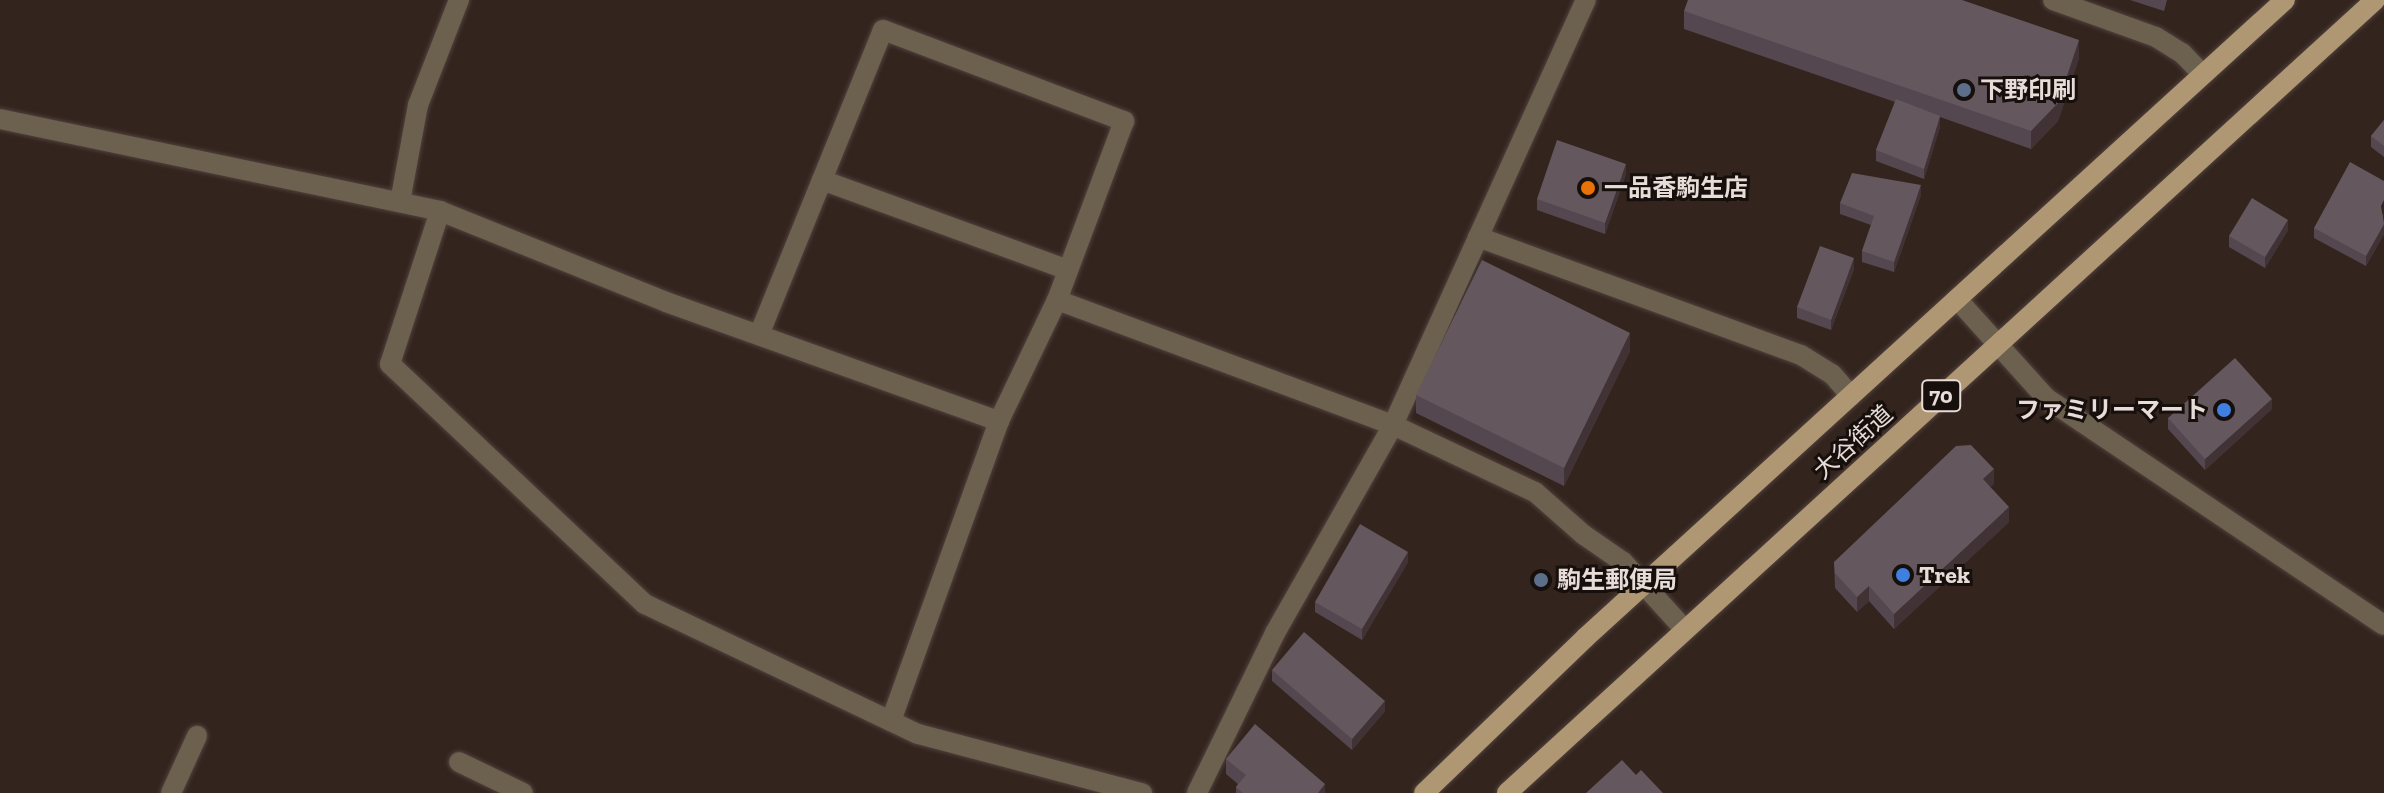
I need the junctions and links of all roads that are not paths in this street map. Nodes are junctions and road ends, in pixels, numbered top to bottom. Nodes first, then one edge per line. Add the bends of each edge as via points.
1 (459, 0) edge
2 (1586, 0) edge
3 (2053, 0) edge
4 (2285, 0) edge
5 (2375, 0) edge
6 (2203, 75) junction
7 (0, 119) edge
8 (822, 180) junction
9 (400, 202) junction
10 (440, 211) junction
11 (1478, 237) junction
12 (1068, 270) junction
13 (1957, 299) junction
14 (1057, 300) junction
15 (759, 335) junction
16 (1998, 344) junction
17 (1851, 396) junction
18 (999, 421) junction
19 (1393, 425) junction
20 (1644, 585) junction
21 (2384, 625) edge
22 (1685, 630) junction
23 (891, 721) junction
24 (197, 736) dead end
25 (459, 762) dead end
26 (171, 793) edge
27 (523, 793) edge
28 (1142, 793) edge
29 (1197, 793) edge
30 (1424, 793) edge
31 (1507, 793) edge

1 - 9 street via 418,105
2 - 11 street
3 - 6 street via 2156,37
4 - 6 main road, 大谷街道 / 70
5 - 16 main road, 大谷街道 / 70
6 - 13 main road, 大谷街道 / 70
7 - 9 street
8 - 12 street
8 - 12 street via 883,30 1124,121
8 - 15 street
9 - 10 street
10 - 15 street
10 - 23 street via 390,364 645,604
11 - 17 street via 1801,355 1832,374
11 - 19 street
12 - 14 street
13 - 16 street
13 - 17 main road, 大谷街道 / 70
14 - 18 street
14 - 19 street
15 - 18 street
16 - 21 street via 2046,398
16 - 22 main road, 大谷街道 / 70
17 - 20 main road, 大谷街道 / 70
18 - 23 street
19 - 20 street via 1535,492
19 - 29 street via 1275,633
20 - 22 street
20 - 30 main road, 大谷街道 / 70
22 - 31 main road, 大谷街道 / 70
23 - 28 street via 918,734
24 - 26 street
25 - 27 street

